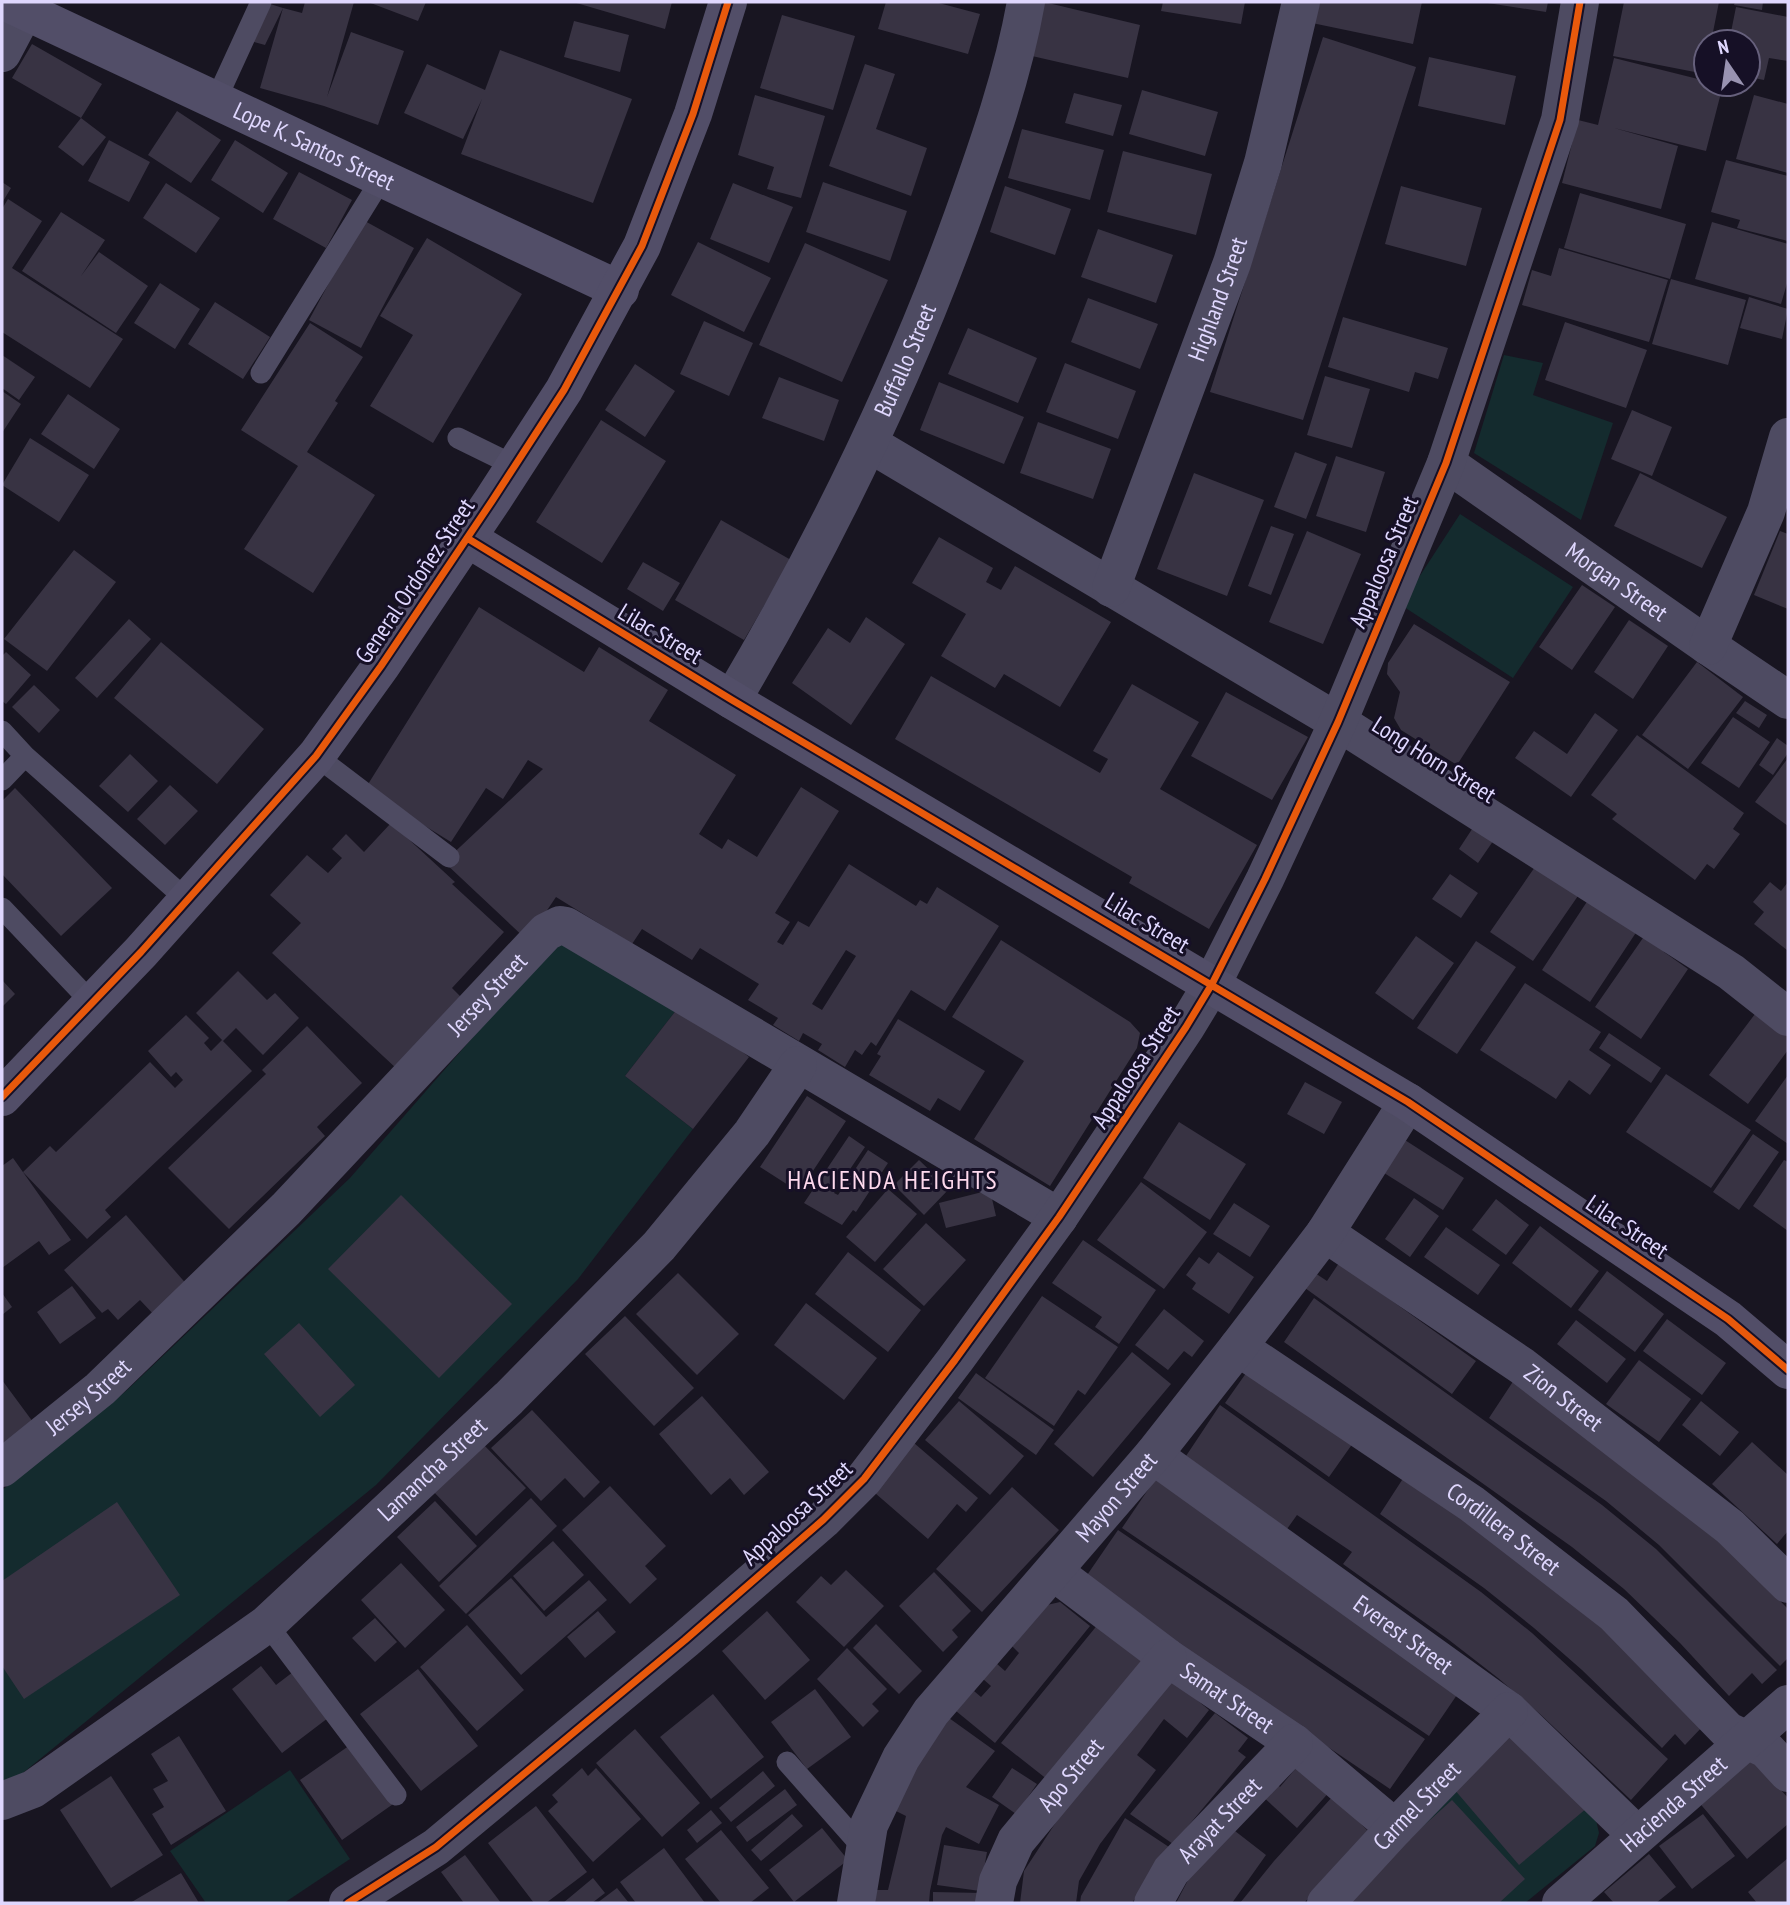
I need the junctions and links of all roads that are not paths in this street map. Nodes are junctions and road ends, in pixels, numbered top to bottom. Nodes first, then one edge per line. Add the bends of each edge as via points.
1 (261, 2) edge
2 (728, 2) edge
3 (1026, 2) edge
4 (1301, 2) edge
5 (1580, 2) edge
6 (20, 5) edge
7 (2, 53) edge
8 (216, 100) junction
9 (382, 178) junction
10 (620, 290) junction
11 (261, 373) dead end
12 (1788, 437) edge
13 (458, 438) dead end
14 (870, 444) junction
15 (1446, 463) junction
16 (515, 466) junction
17 (467, 538) junction
18 (1111, 588) junction
19 (1708, 646) junction
20 (732, 700) junction
21 (1788, 700) edge
22 (1338, 722) junction
23 (2, 732) edge
24 (26, 756) junction
25 (316, 756) junction
26 (2, 780) edge
27 (449, 857) dead end
28 (187, 900) junction
29 (2, 908) edge
30 (1212, 984) junction
31 (93, 1004) junction
32 (1788, 1017) edge
33 (798, 1065) junction
34 (2, 1097) edge
35 (1408, 1102) junction
36 (1059, 1217) junction
37 (1325, 1233) junction
38 (1238, 1348) junction
39 (1788, 1370) edge
40 (1153, 1455) junction
41 (2, 1468) edge
42 (1054, 1572) junction
43 (1788, 1584) edge
44 (267, 1624) junction
45 (1168, 1658) junction
46 (1788, 1704) edge
47 (1509, 1711) junction
48 (1746, 1739) junction
49 (1294, 1744) junction
50 (787, 1762) dead end
51 (1788, 1773) edge
52 (396, 1796) dead end
53 (2, 1801) edge
54 (1395, 1828) junction
55 (1637, 1836) junction
56 (864, 1849) junction
57 (348, 1903) edge
58 (856, 1903) edge
59 (994, 1903) edge
60 (1153, 1903) edge
61 (1326, 1903) edge
62 (1561, 1903) edge

1 - 8 lane
2 - 10 main road, General Ordoñez Street via 669,180
3 - 14 street, Buffallo Street via 1019,41 978,172 931,304
4 - 18 street, Highland Street via 1263,163 1236,250
5 - 15 street, Appaloosa Street via 1560,120
6 - 7 street
6 - 8 main road, Lope K. Santos Street
8 - 9 main road, Lope K. Santos Street
9 - 10 main road, Lope K. Santos Street
9 - 11 lane
10 - 16 main road, General Ordoñez Street
12 - 19 street via 1766,512
13 - 16 lane
14 - 18 street, Long Horn Street
14 - 20 street, Buffallo Street
15 - 19 street, Morgan Street
15 - 22 street, Appaloosa Street
16 - 17 main road, General Ordoñez Street
17 - 20 main road, Lilac Street
17 - 25 main road, General Ordoñez Street
18 - 22 street, Long Horn Street
19 - 21 street, Morgan Street
20 - 30 main road, Lilac Street
22 - 30 street, Appaloosa Street
22 - 32 street, Long Horn Street via 1731,972
23 - 24 lane
24 - 26 lane
24 - 28 lane
25 - 27 lane
25 - 28 main road, General Ordoñez Street
28 - 31 main road, General Ordoñez Street
29 - 31 lane
30 - 35 main road, Lilac Street
30 - 36 street, Appaloosa Street
31 - 34 main road, General Ordoñez Street
33 - 36 street, Jersey Street
33 - 41 street, Jersey Street via 566,926 542,928 286,1209 100,1389
33 - 44 street, Lamancha Street via 752,1133 659,1247 509,1398
35 - 37 street, Mayon Street
35 - 39 main road, Lilac Street via 1728,1319
36 - 57 street, Appaloosa Street via 884,1456 823,1520 436,1847
37 - 38 street, Mayon Street
37 - 43 street, Zion Street via 1522,1366 1730,1527
38 - 40 street, Mayon Street
38 - 48 street, Cordillera Street via 1472,1504 1614,1614 1728,1731
40 - 42 street, Mayon Street
40 - 47 street, Everest Street
42 - 45 street, Samat Street
42 - 56 street, Mayon Street via 932,1712 881,1798
44 - 52 lane
44 - 53 street, Lamancha Street via 33,1789
45 - 49 street, Samat Street
45 - 59 street, Apo Street via 1016,1842 998,1881
46 - 48 street, Hacienda Street
47 - 54 street, Carmel Street
47 - 55 street, Everest Street
48 - 51 street, Cordillera Street via 1766,1749
48 - 55 street, Hacienda Street
49 - 54 street, Samat Street
49 - 60 street, Arayat Street via 1171,1871
50 - 56 lane
54 - 61 street, Carmel Street
55 - 62 street, Hacienda Street
56 - 58 street, Mayon Street

